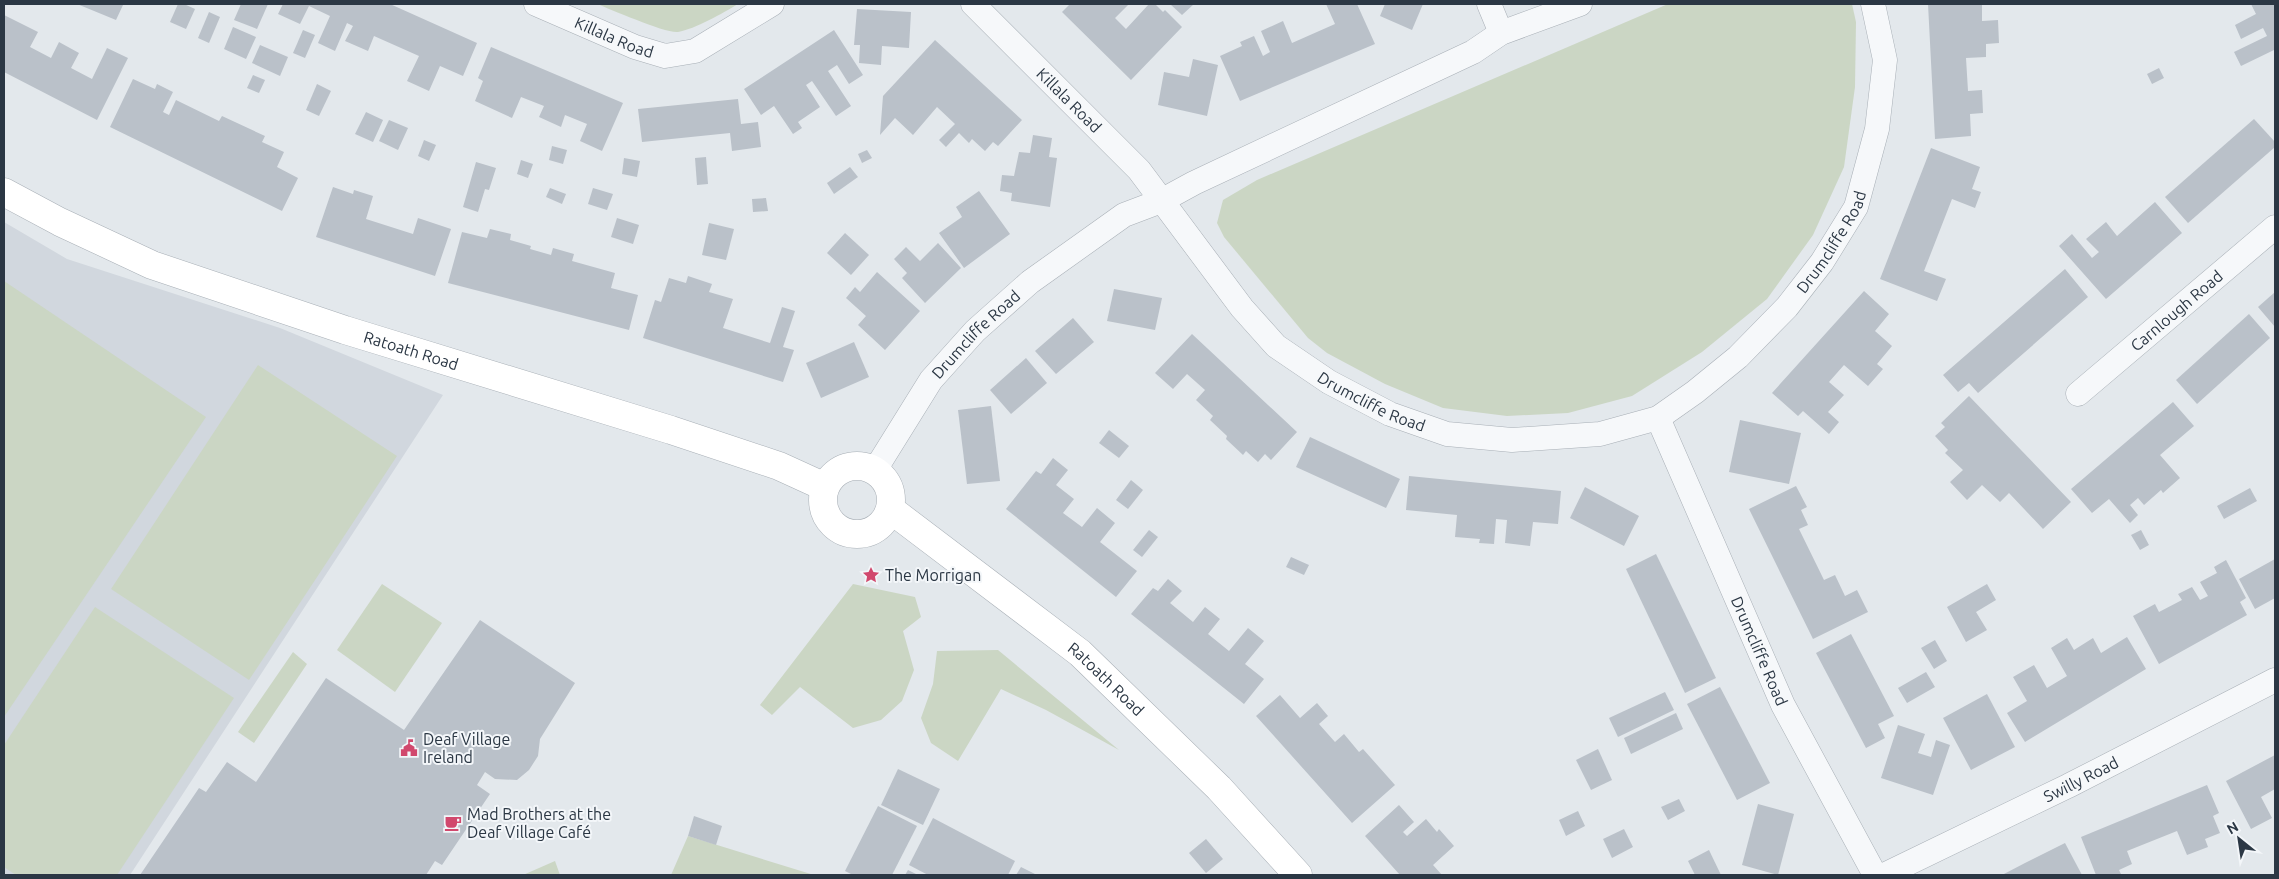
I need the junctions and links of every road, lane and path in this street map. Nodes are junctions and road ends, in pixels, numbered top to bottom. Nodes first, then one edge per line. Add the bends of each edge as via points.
1 (536, 4) edge
2 (772, 4) edge
3 (972, 4) edge
4 (1489, 4) edge
5 (1580, 4) edge
6 (1873, 4) edge
7 (1501, 33) junction
8 (4, 192) edge
9 (1161, 201) junction
10 (2275, 227) edge
11 (2078, 394) dead end
12 (1658, 418) junction
13 (875, 470) junction
14 (825, 487) junction
15 (890, 508) junction
16 (2275, 680) edge
17 (1298, 875) edge
18 (1875, 875) edge
19 (1884, 875) edge

1 - 2 street, Killala Road via 635,47 664,56 695,51
3 - 9 street, Killala Road via 1139,170
4 - 7 street
5 - 7 street, Drumcliffe Road
6 - 12 street, Drumcliffe Road via 1885,60 1877,129 1856,207 1822,262 1787,307 1738,357
7 - 9 street, Drumcliffe Road via 1473,52
8 - 14 main road, Ratoath Road via 152,265 345,330 671,430 779,466
9 - 12 street, Drumcliffe Road via 1242,308 1276,346 1329,382 1390,414 1447,434 1512,440 1600,434
9 - 13 street, Drumcliffe Road via 1124,214 1030,282 974,332 931,380
10 - 11 street, Carnlough Road
12 - 18 street, Drumcliffe Road via 1783,705
13 - 14 main road via 865,466 841,469
13 - 15 main road via 885,479 890,490
14 - 15 main road via 822,498 824,510 838,529 850,534 873,531 882,524
15 - 17 main road, Ratoath Road via 1080,653 1212,781
16 - 19 street, Swilly Road

